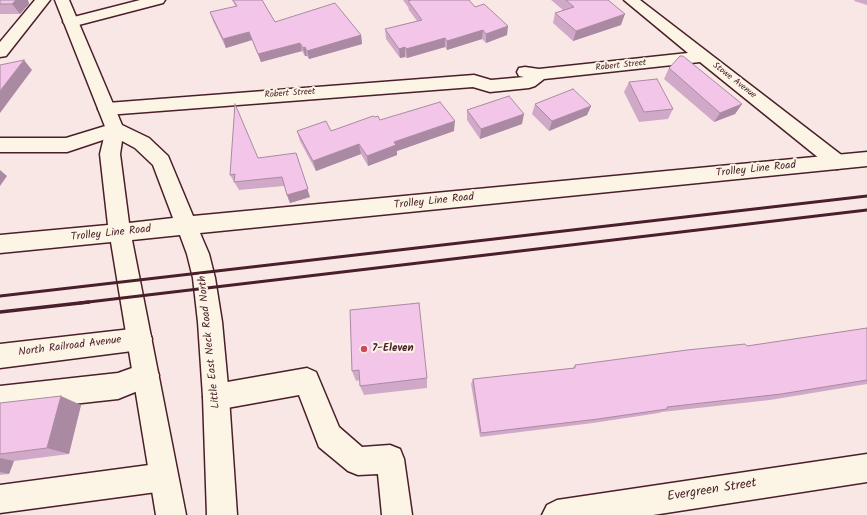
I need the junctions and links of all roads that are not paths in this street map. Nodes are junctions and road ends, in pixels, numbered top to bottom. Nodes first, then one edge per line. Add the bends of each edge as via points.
1 (42, 0) edge
2 (62, 0) edge
3 (158, 0) edge
4 (631, 0) edge
5 (71, 22) junction
6 (0, 52) edge
7 (702, 57) junction
8 (107, 109) junction
9 (115, 129) junction
10 (0, 145) edge
11 (867, 159) edge
12 (837, 162) junction
13 (186, 226) junction
14 (120, 233) junction
15 (0, 244) edge
16 (140, 339) junction
17 (0, 356) edge
18 (146, 375) junction
19 (216, 397) junction
20 (0, 399) edge
21 (865, 473) edge
22 (164, 477) junction
23 (0, 499) edge
24 (171, 515) edge
25 (222, 515) edge
26 (397, 515) edge
27 (557, 515) edge

1 - 6 main road
2 - 5 main road
3 - 5 main road
4 - 7 main road, Stowe Avenue
5 - 8 main road
7 - 8 main road, Robert Street via 539,74 529,82 513,84 490,86 474,81
7 - 12 main road, Stowe Avenue
8 - 9 main road
9 - 10 main road via 67,145
9 - 13 main road, Little East Neck Road North via 142,143 161,161
9 - 14 main road via 110,154
11 - 12 main road, Trolley Line Road
12 - 13 main road, Trolley Line Road
13 - 14 main road, Trolley Line Road
13 - 19 main road, Little East Neck Road North via 197,249 204,278
14 - 15 main road, Trolley Line Road
14 - 16 main road
16 - 17 main road, North Railroad Avenue
16 - 18 main road
18 - 20 main road via 118,386
18 - 22 main road
19 - 25 main road, Little East Neck Road North
19 - 26 main road via 307,381 329,437 358,461 390,459
21 - 27 main road, Evergreen Street
22 - 23 main road
22 - 24 main road

